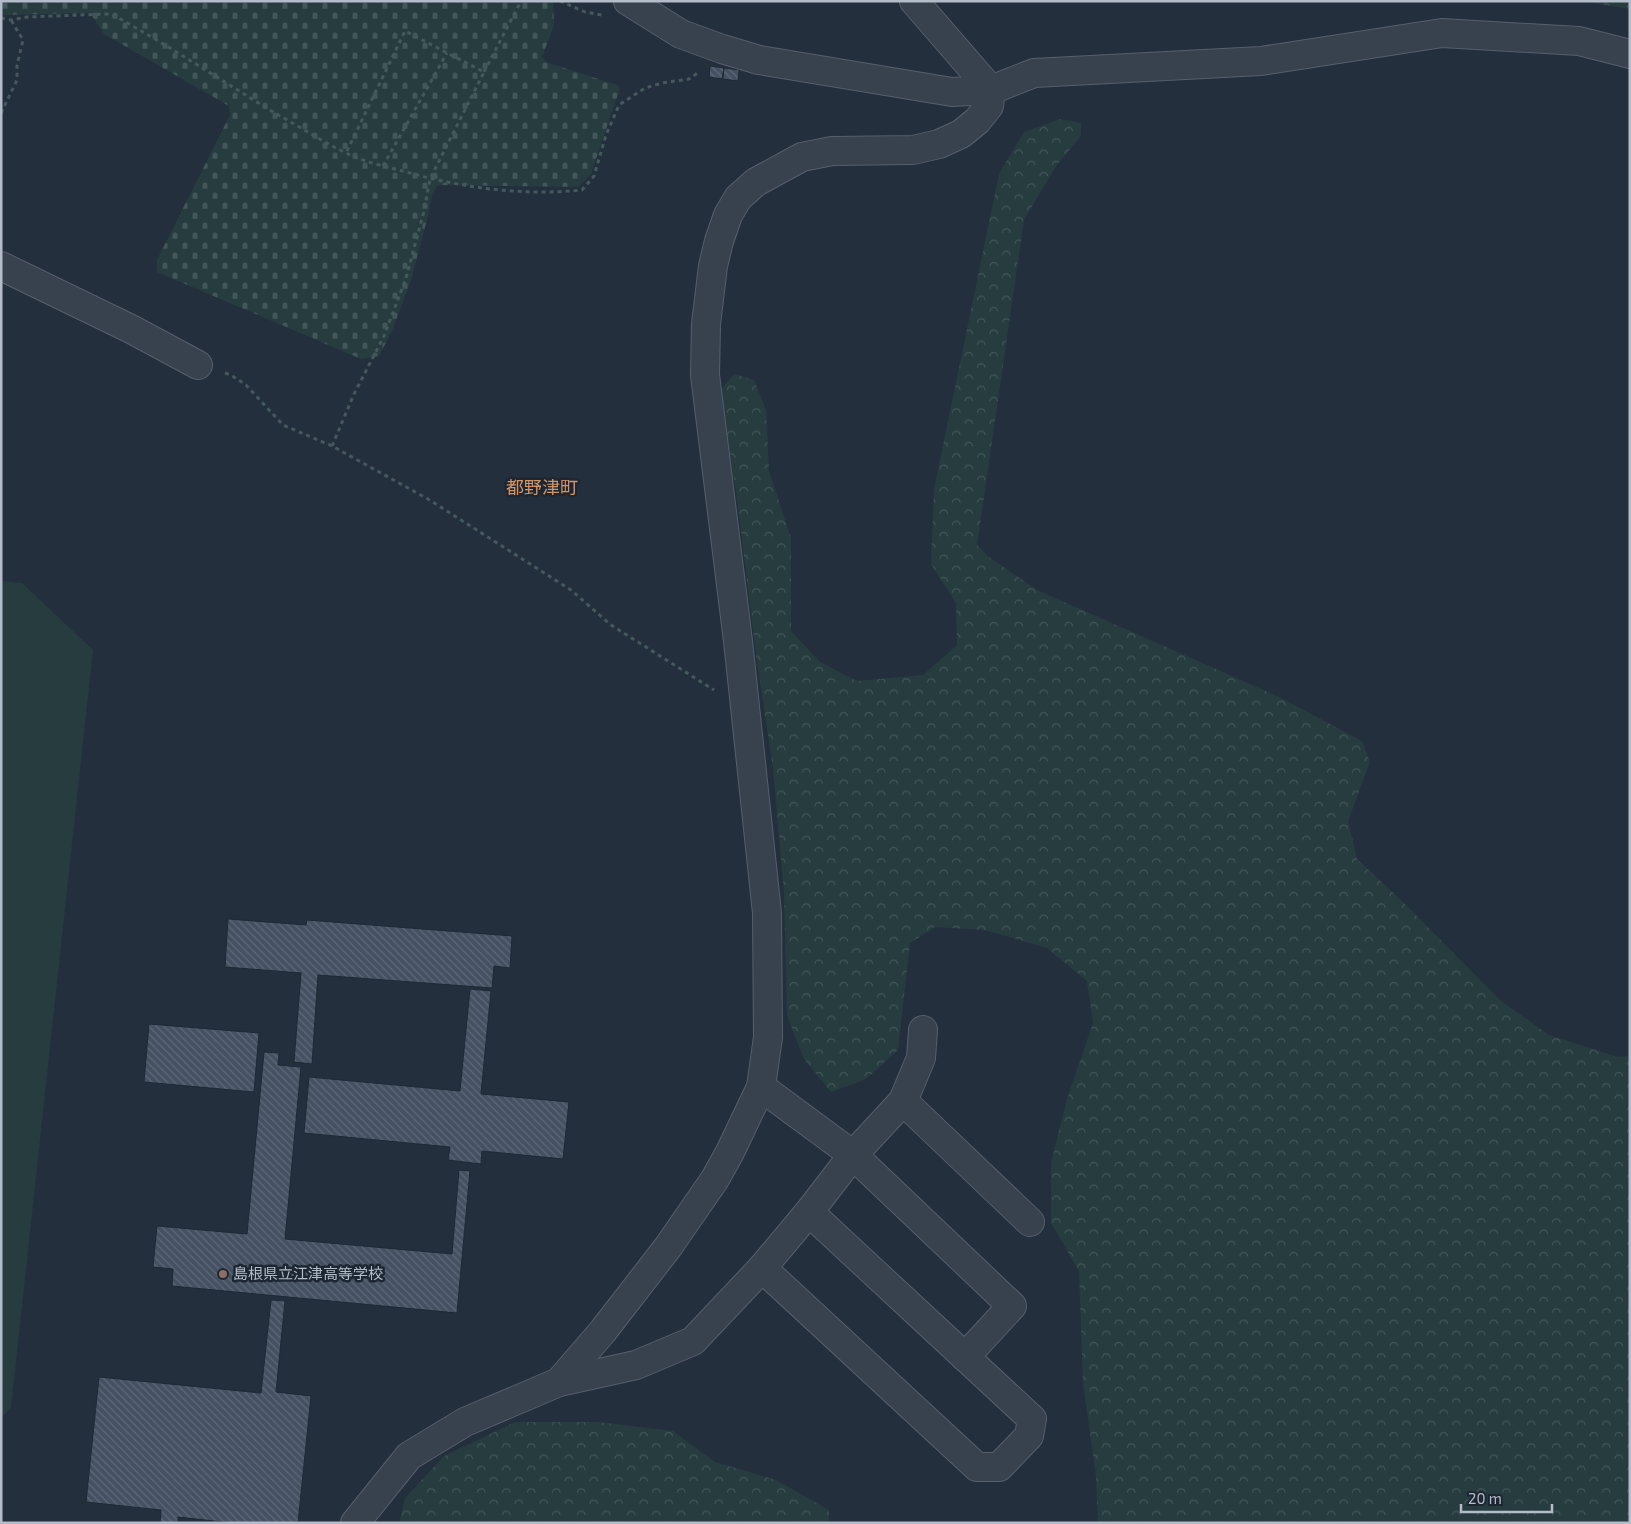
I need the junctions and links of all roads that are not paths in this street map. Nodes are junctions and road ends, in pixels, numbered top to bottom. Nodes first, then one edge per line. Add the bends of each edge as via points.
1 (914, 1) edge
2 (630, 2) edge
3 (1630, 54) edge
4 (991, 90) junction
5 (1, 266) edge
6 (198, 365) road end
7 (923, 1030) dead end
8 (761, 1087) junction
9 (903, 1101) junction
10 (853, 1156) junction
11 (809, 1212) junction
12 (1030, 1222) dead end
13 (762, 1268) junction
14 (965, 1357) junction
15 (559, 1382) junction
16 (355, 1523) edge

1 - 4 street
2 - 4 street via 681,34 759,60 952,92
3 - 4 street via 1579,41 1442,34 1261,61 1034,73
4 - 8 street via 989,106 977,121 961,134 939,144 912,150 832,151 802,157 756,182 738,198 728,215 713,266 706,324 705,375 767,913 768,1037
5 - 6 street
7 - 9 street via 921,1058
8 - 10 street
8 - 15 street via 715,1179 668,1247
9 - 10 street
9 - 12 street
10 - 11 street
10 - 14 street via 1012,1306
11 - 13 street
11 - 14 street
13 - 14 street via 977,1467 999,1467 1029,1436 1032,1419
13 - 15 street via 693,1341 636,1365
15 - 16 street via 465,1422 409,1456

